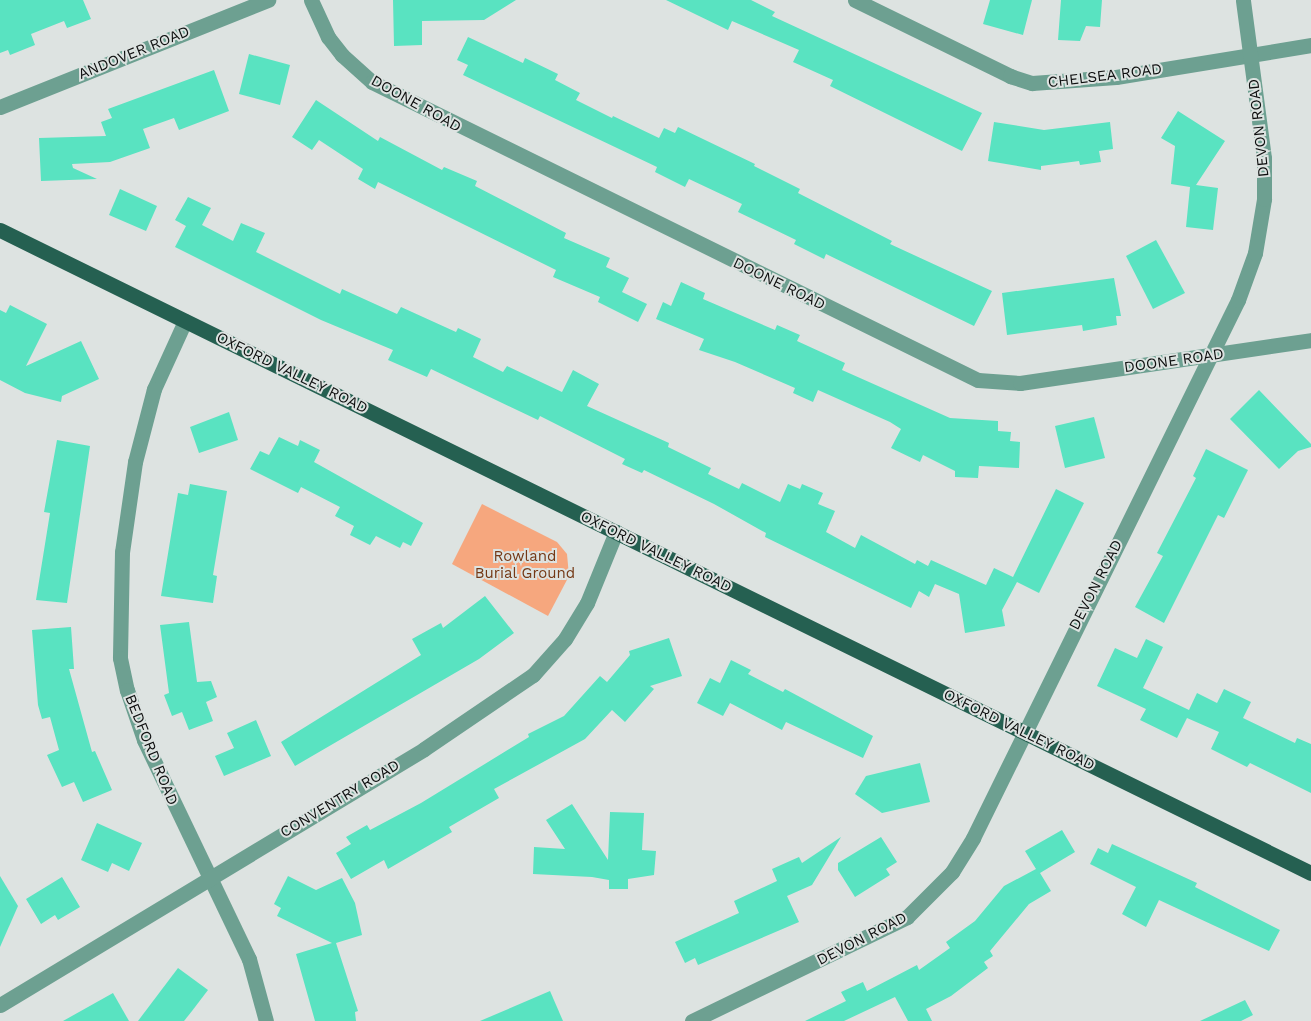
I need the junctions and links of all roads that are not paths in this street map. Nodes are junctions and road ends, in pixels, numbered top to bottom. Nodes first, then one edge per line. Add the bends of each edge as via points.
1 (268, 0) edge
2 (311, 0) edge
3 (855, 0) edge
4 (1243, 0) edge
5 (1311, 45) edge
6 (1251, 54) junction
7 (0, 107) edge
8 (0, 230) edge
9 (185, 321) junction
10 (1311, 340) edge
11 (1210, 356) junction
12 (616, 532) junction
13 (1023, 732) junction
14 (1311, 873) edge
15 (208, 878) junction
16 (0, 1005) edge
17 (266, 1021) edge
18 (692, 1021) edge

1 - 7 street, ANDOVER ROAD
2 - 11 street, DOONE ROAD via 328,37 342,55 372,82 951,370 993,384 1020,383
3 - 6 street, CHELSEA ROAD via 1010,76 1032,83 1116,77
4 - 6 street, DEVON ROAD
5 - 6 street, CHELSEA ROAD
6 - 11 street, DEVON ROAD via 1264,158 1262,222 1238,300
8 - 9 main road, OXFORD VALLEY ROAD
9 - 12 main road, OXFORD VALLEY ROAD
9 - 15 street, BEDFORD ROAD via 154,389 143,424 122,552 120,658 141,732
10 - 11 street, DOONE ROAD
11 - 13 street, DEVON ROAD
12 - 13 main road, OXFORD VALLEY ROAD
12 - 15 street, CONVENTRY ROAD via 587,603 565,639 533,675 424,749
13 - 14 main road, OXFORD VALLEY ROAD
13 - 18 street, DEVON ROAD via 973,838 952,872 907,917
15 - 16 street, CONVENTRY ROAD
15 - 17 street, BEDFORD ROAD via 249,959

